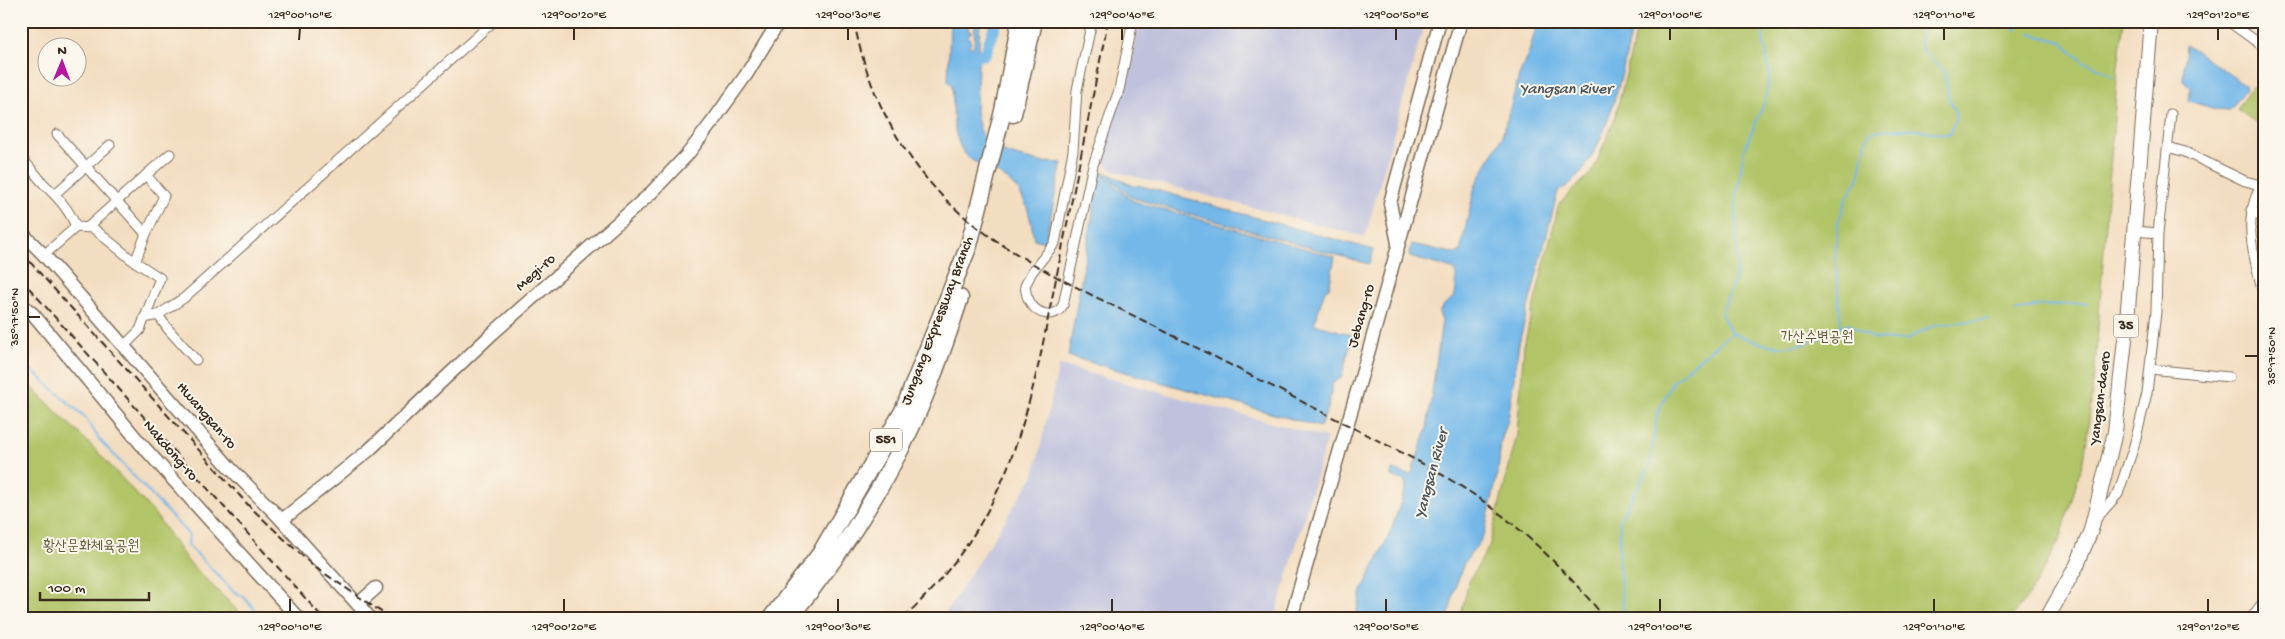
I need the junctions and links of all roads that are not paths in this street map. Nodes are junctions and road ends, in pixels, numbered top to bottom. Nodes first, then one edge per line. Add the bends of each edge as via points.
1 (494, 21) edge
2 (779, 21) edge
3 (1020, 21) edge
4 (1034, 21) edge
5 (1092, 21) edge
6 (1133, 21) edge
7 (1440, 21) edge
8 (1461, 21) edge
9 (2151, 21) edge
10 (2228, 21) edge
11 (2264, 47) edge
12 (2171, 114) dead end
13 (1007, 117) junction
14 (57, 134) dead end
15 (110, 144) dead end
16 (2168, 147) junction
17 (170, 154) dead end
18 (21, 158) edge
19 (85, 166) junction
20 (146, 176) junction
21 (2263, 185) edge
22 (56, 193) junction
23 (117, 201) junction
24 (2251, 210) junction
25 (2264, 219) edge
26 (76, 227) junction
27 (88, 227) junction
28 (2134, 231) junction
29 (21, 232) edge
30 (2158, 233) junction
31 (146, 234) junction
32 (1398, 246) junction
33 (974, 247) junction
34 (44, 255) junction
35 (135, 262) junction
36 (2263, 292) edge
37 (21, 304) edge
38 (158, 315) junction
39 (144, 318) junction
40 (123, 347) junction
41 (196, 360) dead end
42 (2150, 369) junction
43 (2229, 377) dead end
44 (282, 520) junction
45 (2094, 522) junction
46 (376, 588) dead end
47 (2264, 601) edge
48 (358, 604) junction
49 (2051, 617) edge
50 (298, 618) edge
51 (370, 618) edge
52 (771, 618) edge
53 (789, 618) edge
54 (1291, 618) edge
55 (2251, 618) edge

1 - 38 street via 184,298
2 - 44 street, Megi-ro via 713,121 687,155 650,194 493,333 368,451
3 - 13 highway, Jungang Expressway Branch / 551
4 - 13 highway, Jungang Expressway Branch / 551
5 - 6 street via 1077,90 1073,151 1055,243 1025,286 1028,300 1043,314 1060,311 1063,305 1093,165 1119,90
7 - 32 street via 1390,203
8 - 32 street, Jebang-ro
9 - 28 main road, Yangsan-daero / 35
10 - 11 street
12 - 16 street
13 - 33 highway, Jungang Expressway Branch / 551
14 - 19 street
15 - 19 street
16 - 21 street
16 - 30 street
17 - 20 street
18 - 22 street via 49,190
19 - 22 street
19 - 23 street
20 - 23 street
20 - 31 street via 164,196
21 - 24 street via 2254,196
22 - 26 street
23 - 27 street
23 - 31 street
24 - 25 street
24 - 36 street via 2255,264
26 - 27 street
26 - 34 street
27 - 35 street
28 - 30 street
28 - 45 main road, Yangsan-daero / 35 via 2115,432
29 - 34 street, Hwangsan-ro
30 - 42 street via 2156,312
31 - 35 street
32 - 54 street, Jebang-ro
33 - 52 highway, Jungang Expressway Branch / 551 via 903,411 820,554
33 - 53 highway, Jungang Expressway Branch / 551 via 941,355 899,452 838,555
34 - 40 street, Hwangsan-ro
35 - 39 street via 160,278
37 - 50 street, Nakdong-ro via 33,314 140,444
38 - 39 street
38 - 41 street
39 - 40 street via 140,330
40 - 44 street, Hwangsan-ro via 230,468
42 - 43 street
42 - 45 street via 2134,446 2118,494
44 - 48 street, Hwangsan-ro
45 - 49 main road, Yangsan-daero / 35 via 2077,566
46 - 48 street
47 - 55 street
48 - 51 street, Hwangsan-ro

